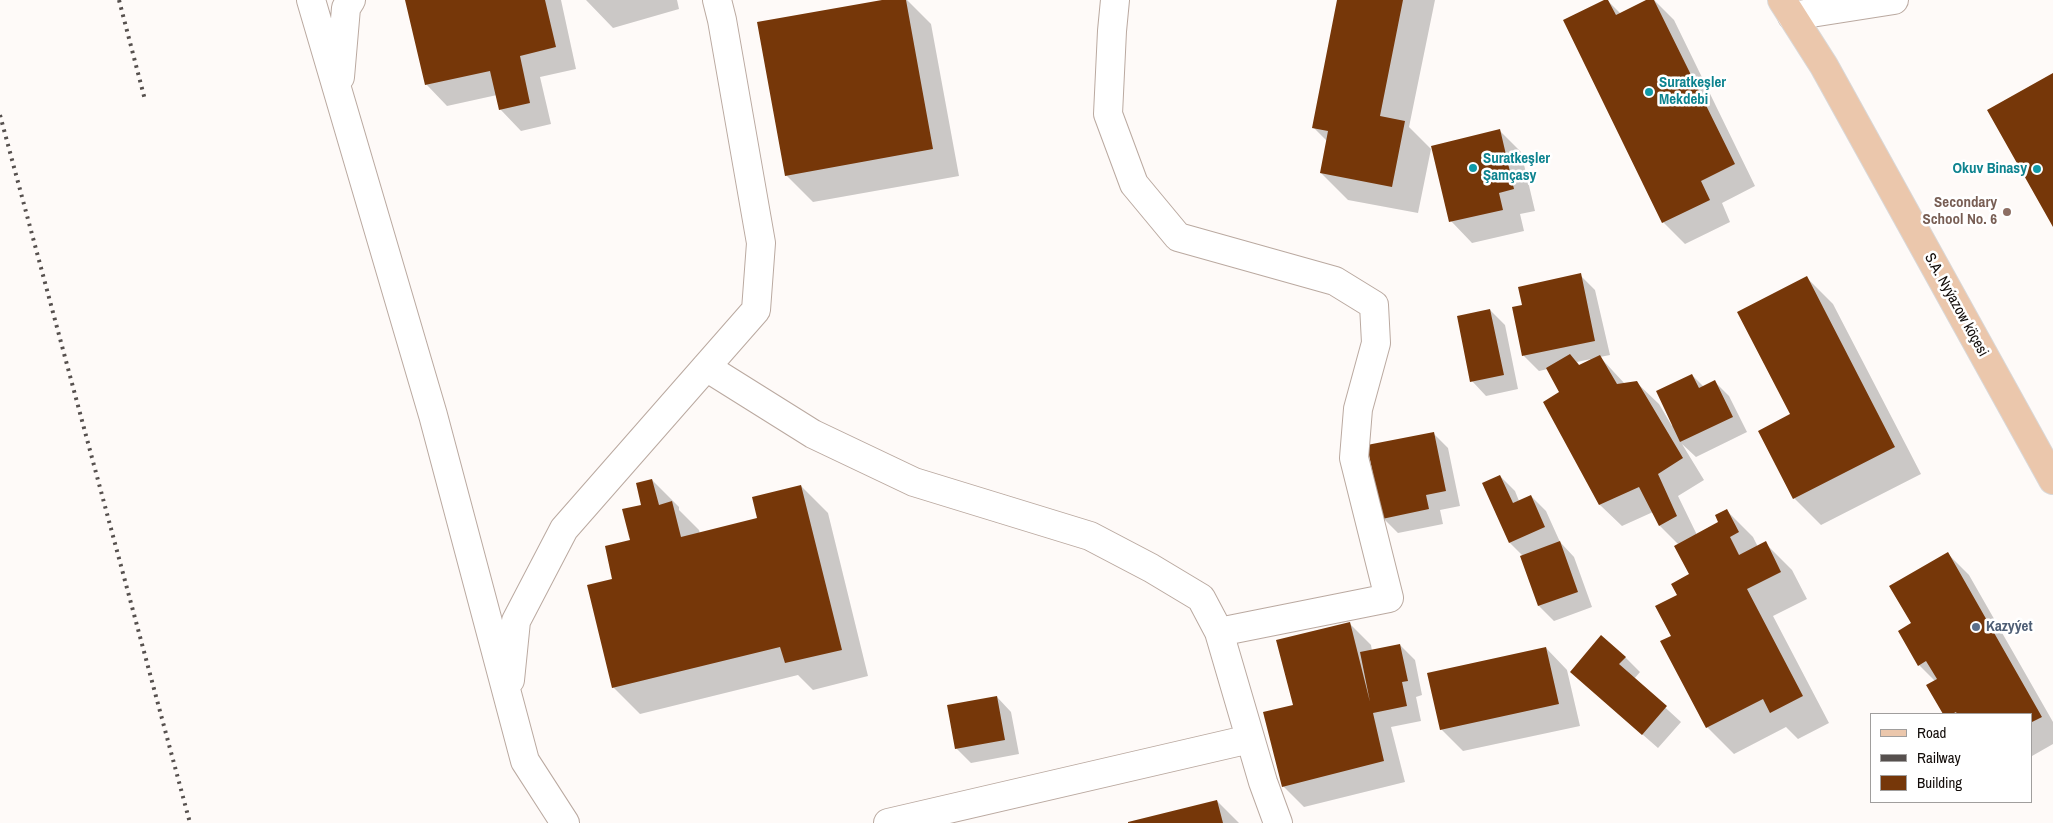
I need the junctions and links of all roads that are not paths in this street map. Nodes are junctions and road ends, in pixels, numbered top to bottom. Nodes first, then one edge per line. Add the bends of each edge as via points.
1 (311, 0) edge
2 (351, 0) edge
3 (717, 0) edge
4 (1115, 0) edge
5 (1894, 0) edge
6 (1787, 8) edge
7 (339, 94) junction
8 (706, 367) junction
9 (2053, 480) edge
10 (1218, 632) junction
11 (508, 697) junction
12 (1250, 739) junction
13 (565, 823) edge
14 (888, 823) edge
15 (1278, 823) edge

1 - 7 street
2 - 7 street via 346,8
3 - 8 street via 761,243 756,310
4 - 10 street via 1108,114 1134,184 1178,236 1335,281 1374,305 1376,343 1358,409 1354,458 1389,598
5 - 6 street
6 - 9 main road, S.A. Nyýazow köçesi via 1829,74
7 - 11 street via 433,415
8 - 10 street via 813,434 914,482 1090,536 1201,598
8 - 11 street via 564,529 516,621
10 - 12 street
11 - 13 street via 525,761
12 - 14 street
12 - 15 street

